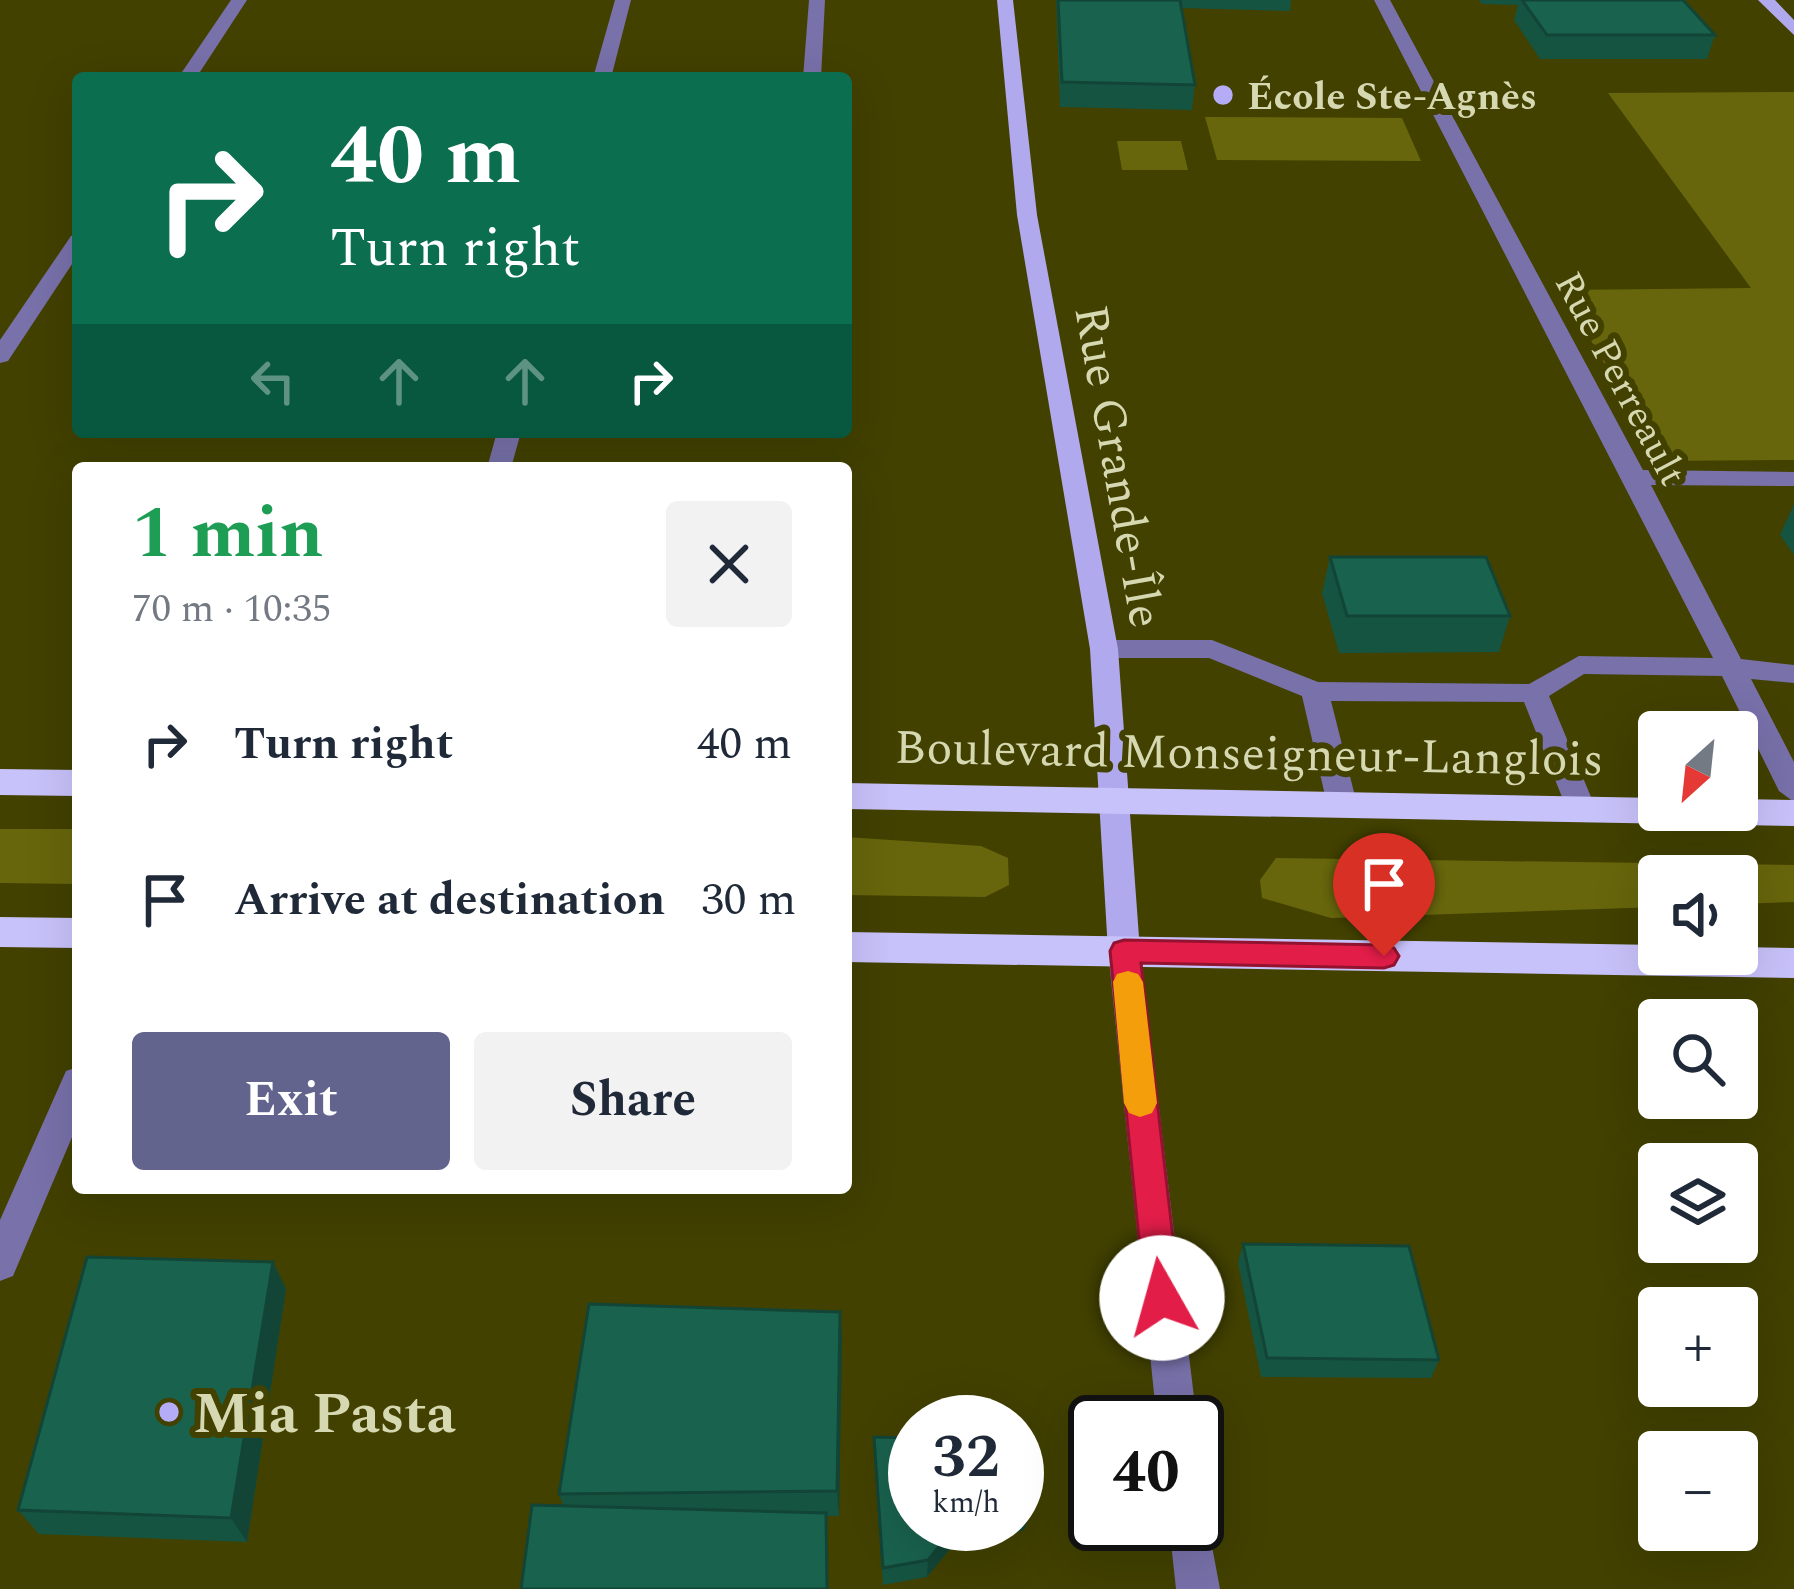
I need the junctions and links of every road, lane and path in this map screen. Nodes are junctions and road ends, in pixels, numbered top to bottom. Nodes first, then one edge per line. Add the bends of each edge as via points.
1 (239, 0) edge
2 (623, 0) edge
3 (817, 0) edge
4 (1005, 0) edge
5 (1382, 0) edge
6 (1766, 0) edge
7 (1794, 31) edge
8 (191, 72) edge
9 (604, 72) edge
10 (812, 72) edge
11 (72, 249) edge
12 (0, 356) edge
13 (1635, 477) junction
14 (1794, 479) edge
15 (1104, 649) junction
16 (1729, 667) junction
17 (1794, 674) edge
18 (1315, 692) junction
19 (1534, 693) junction
20 (0, 782) edge
21 (72, 783) edge
22 (1794, 791) edge
23 (852, 796) edge
24 (1117, 801) junction
25 (1342, 804) junction
26 (1581, 809) junction
27 (1794, 813) edge
28 (0, 932) edge
29 (72, 933) edge
30 (852, 946) edge
31 (1124, 951) junction
32 (1794, 962) edge
33 (72, 1096) edge
34 (0, 1264) edge
35 (1175, 1395) edge
36 (1193, 1551) edge
37 (1198, 1589) edge

1 - 8 street
2 - 9 street
3 - 10 street
4 - 15 main road, Rue Grande-Île via 1027,215
5 - 13 street, Rue Perreault
6 - 7 main road
11 - 12 street
13 - 14 street
13 - 16 street, Rue Perreault
15 - 18 street via 1212,649
15 - 24 main road, Rue Grande-Île
16 - 17 street
16 - 19 street via 1579,665
16 - 22 street, Rue Perreault
18 - 19 street
18 - 25 street
19 - 26 street
20 - 21 highway
23 - 24 highway, Boulevard Monseigneur-Langlois
24 - 25 highway, Boulevard Monseigneur-Langlois
24 - 31 main road, Rue Grande-Île
25 - 26 highway, Boulevard Monseigneur-Langlois
26 - 27 highway, Boulevard Monseigneur-Langlois
28 - 29 highway
30 - 31 highway
31 - 32 highway
31 - 35 street
33 - 34 street
36 - 37 street

